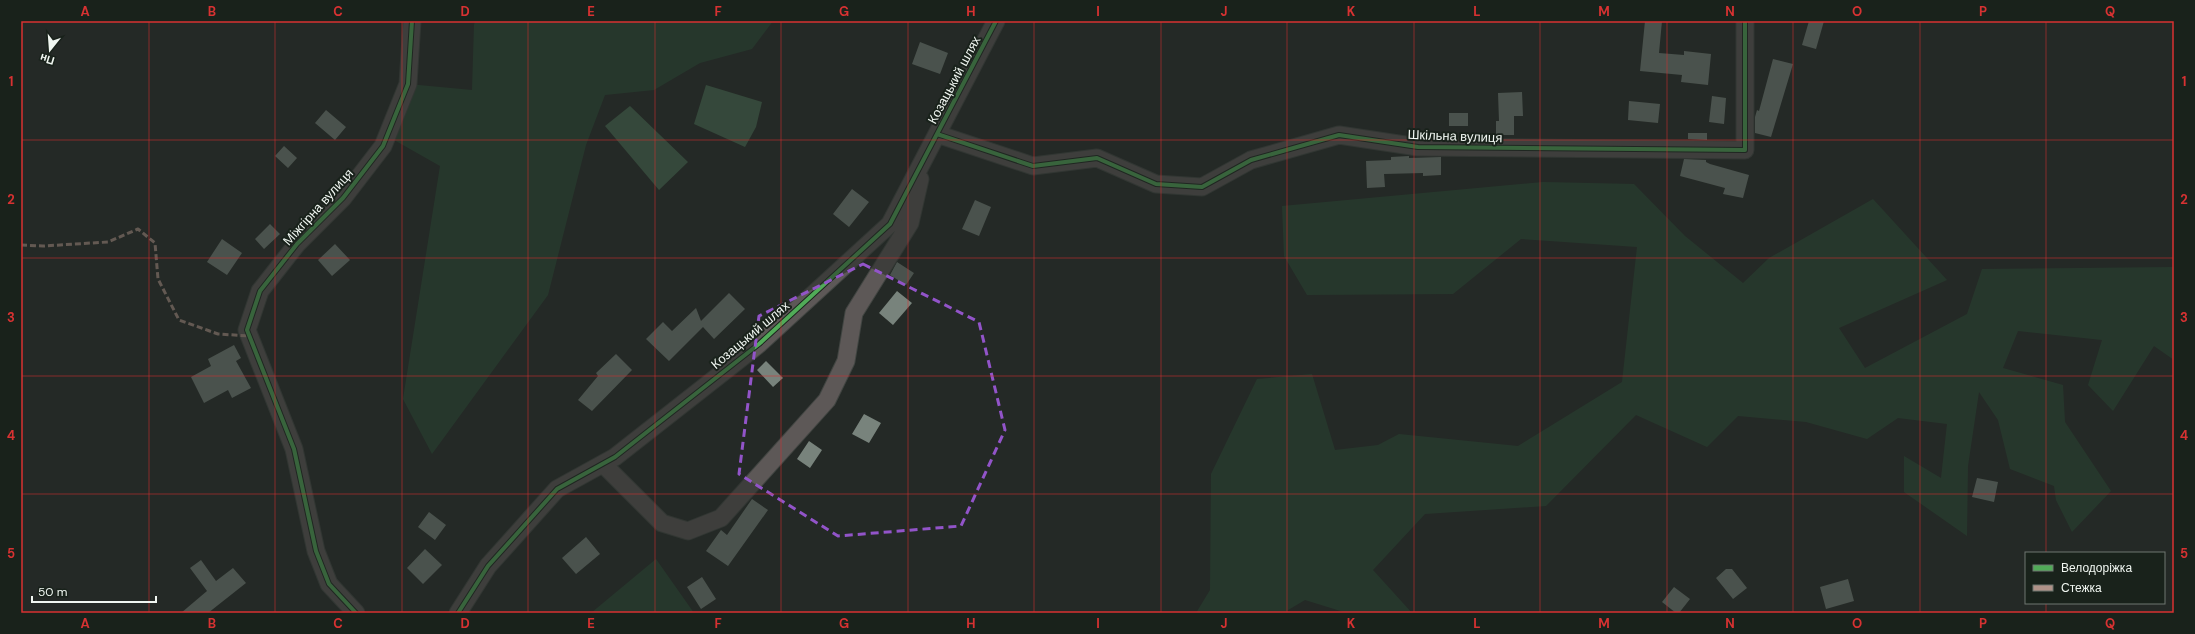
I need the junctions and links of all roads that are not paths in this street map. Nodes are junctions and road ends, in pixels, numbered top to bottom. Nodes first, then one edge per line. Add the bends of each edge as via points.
1 (412, 21) edge
2 (996, 21) edge
3 (1745, 21) edge
4 (937, 134) junction
5 (925, 157) junction
6 (603, 464) junction
7 (356, 613) edge
8 (458, 613) edge

1 - 7 street, Міжгірна вулиця via 408,84 383,146 343,198 297,244 260,291 247,330 294,449 316,551 329,584
2 - 4 street, Козацький шлях
3 - 4 street, Шкільна вулиця via 1745,150 1418,147 1339,135 1251,160 1202,187 1156,184 1097,158 1033,166
4 - 5 street, Козацький шлях
5 - 6 street, Козацький шлях via 890,224 759,344
5 - 6 street via 910,223 854,313 846,361 827,400 721,518 688,532 662,523
6 - 8 street, Козацький шлях via 557,490 488,566

